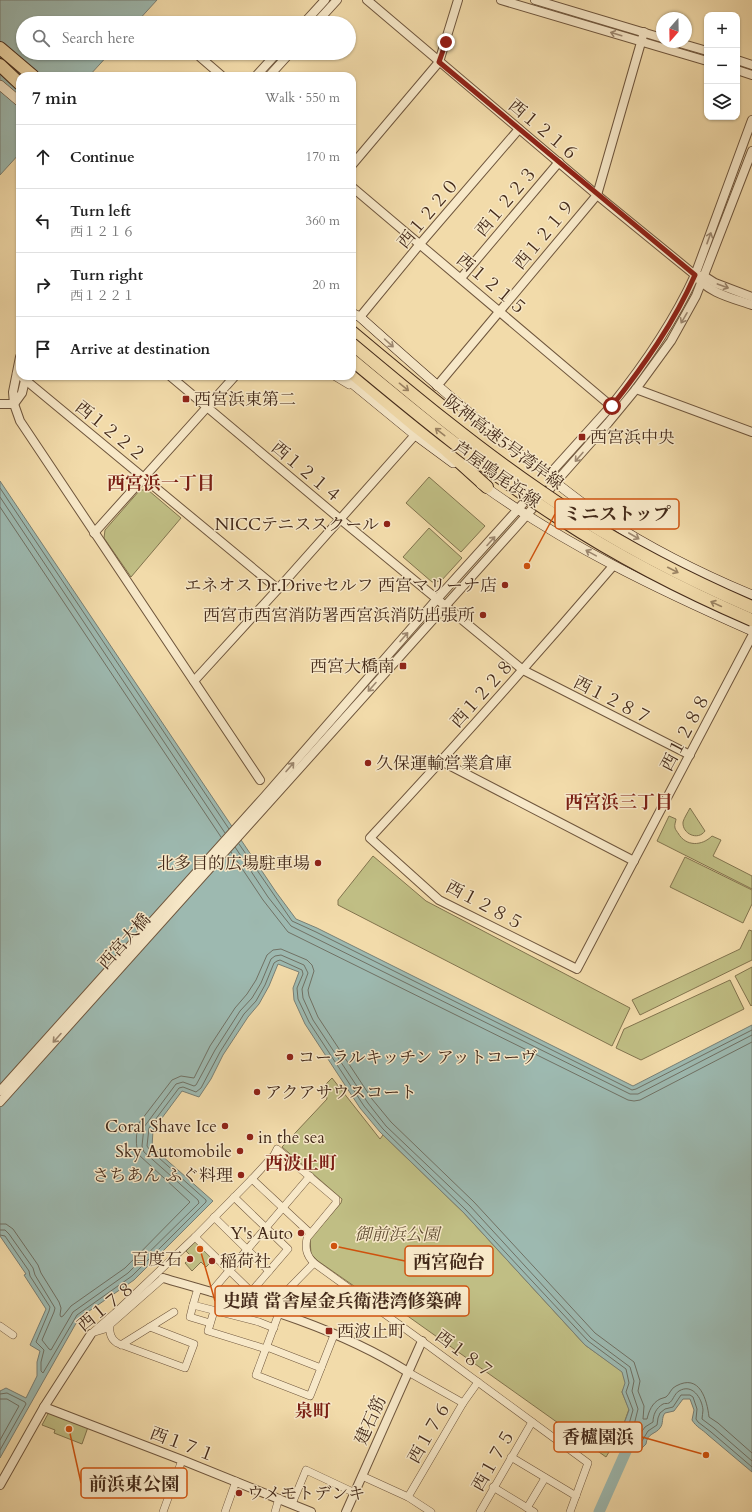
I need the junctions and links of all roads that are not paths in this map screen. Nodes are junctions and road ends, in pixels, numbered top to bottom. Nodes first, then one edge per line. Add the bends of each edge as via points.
1 (325, 0) edge
2 (337, 0) edge
3 (368, 0) edge
4 (458, 0) edge
5 (501, 0) edge
6 (535, 0) edge
7 (310, 16) edge
8 (322, 16) edge
9 (644, 32) junction
10 (656, 36) edge
11 (642, 42) junction
12 (692, 47) edge
13 (0, 48) edge
14 (704, 50) edge
15 (203, 60) edge
16 (271, 60) edge
17 (284, 60) edge
18 (704, 60) edge
19 (740, 61) edge
20 (439, 62) junction
21 (0, 65) edge
22 (752, 65) edge
23 (740, 71) edge
24 (28, 72) edge
25 (217, 72) edge
26 (260, 72) edge
27 (273, 72) edge
28 (752, 74) edge
29 (16, 78) edge
30 (16, 80) edge
31 (0, 85) edge
32 (16, 99) edge
33 (752, 120) edge
34 (519, 129) junction
35 (752, 152) edge
36 (356, 160) edge
37 (559, 162) junction
38 (356, 189) edge
39 (597, 195) junction
40 (420, 244) junction
41 (695, 275) junction
42 (461, 278) junction
43 (703, 280) junction
44 (752, 297) edge
45 (752, 305) edge
46 (500, 310) junction
47 (356, 313) edge
48 (356, 315) edge
49 (356, 335) edge
50 (356, 347) edge
51 (356, 363) edge
52 (356, 375) edge
53 (16, 378) edge
54 (25, 380) edge
55 (28, 380) edge
56 (175, 380) edge
57 (231, 380) edge
58 (341, 380) edge
59 (348, 380) edge
60 (437, 386) junction
61 (636, 389) junction
62 (362, 391) junction
63 (0, 404) edge
64 (14, 404) junction
65 (612, 406) junction
66 (207, 407) junction
67 (752, 432) edge
68 (415, 435) junction
69 (144, 478) junction
70 (549, 479) junction
71 (487, 487) junction
72 (518, 510) junction
73 (526, 515) junction
74 (340, 519) junction
75 (94, 533) junction
76 (613, 566) junction
77 (278, 589) junction
78 (752, 595) edge
79 (437, 599) junction
80 (445, 606) junction
81 (752, 606) edge
82 (752, 620) edge
83 (752, 631) edge
84 (752, 636) edge
85 (523, 670) junction
86 (194, 681) junction
87 (690, 756) junction
88 (441, 761) junction
89 (260, 780) dead end
90 (267, 798) junction
91 (370, 838) joint
92 (634, 861) junction
93 (577, 969) joint
94 (0, 1091) edge
95 (0, 1102) edge
96 (310, 1176) junction
97 (252, 1179) junction
98 (234, 1197) junction
99 (283, 1208) junction
100 (214, 1217) junction
101 (266, 1228) junction
102 (310, 1233) junction
103 (195, 1236) junction
104 (248, 1250) junction
105 (314, 1263) junction
106 (229, 1271) junction
107 (269, 1271) junction
108 (163, 1278) joint
109 (198, 1288) junction
110 (211, 1292) junction
111 (251, 1292) junction
112 (193, 1305) junction
113 (269, 1309) junction
114 (214, 1310) junction
115 (174, 1312) dead end
116 (279, 1313) junction
117 (210, 1323) junction
118 (110, 1325) junction
119 (0, 1326) edge
120 (150, 1327) junction
121 (274, 1328) junction
122 (13, 1334) dead end
123 (91, 1334) junction
124 (334, 1335) junction
125 (422, 1341) junction
126 (121, 1345) junction
127 (266, 1348) junction
128 (321, 1368) junction
129 (408, 1372) junction
130 (478, 1382) junction
131 (463, 1403) junction
132 (44, 1407) junction
133 (532, 1422) junction
134 (511, 1457) junction
135 (182, 1460) junction
136 (362, 1476) junction
137 (546, 1478) junction
138 (236, 1481) junction
139 (0, 1485) edge
140 (493, 1487) junction
141 (355, 1493) junction
142 (576, 1496) junction
143 (408, 1497) junction
144 (279, 1498) junction
145 (292, 1504) junction
146 (530, 1510) edge
147 (162, 1512) edge
148 (225, 1512) edge
149 (275, 1512) edge
150 (311, 1512) edge
151 (346, 1512) edge
152 (431, 1512) edge
153 (480, 1512) edge
154 (570, 1512) edge

1 - 7 street
2 - 8 street
3 - 20 street, 西１２１６
4 - 20 street
11 -> 5 street
6 - 9 street
9 - 10 street
9 - 11 street, 西１２１９
11 - 18 street
11 - 39 street, 西１２１９
12 - 14 street
13 - 24 highway
15 - 25 street
16 - 26 street
17 - 27 street
19 - 22 street
20 - 34 street, 西１２１６
20 - 36 street
21 - 29 highway
21 - 30 highway
23 - 28 street
31 - 32 main road
41 -> 33 street
34 - 37 street, 西１２１６
34 - 40 street, 西１２２０
35 - 43 street
37 - 39 street, 西１２１６
37 - 42 street, 西１２２３
38 - 40 street, 西１２１５
39 - 41 street, 西１２１６
39 - 46 street, 西１２１９
40 - 42 street, 西１２１５
40 - 47 street, 西１２２０
41 - 43 street, 西１２１６
41 - 65 street via 679,309
42 - 46 street, 西１２１５
43 -> 44 street
43 - 45 street via 713,291
43 -> 61 street via 671,341
46 - 60 street, 西１２１９
46 - 65 street, 西１２１５
48 -> 60 main road, 芦屋鳴尾浜線
49 - 70 highway via 442,407 519,465
50 -> 81 highway, 阪神高速5号湾岸線, bridge via 481,449 566,508 649,558
82 -> 51 highway, 阪神高速5号湾岸線, bridge via 643,568 558,518 472,457
52 - 71 highway
53 - 64 street
54 - 64 street via 22,393
55 - 69 street, 西１２２２
56 - 66 street, 西１２１４
57 - 66 street
58 - 62 street
59 - 62 main road, 芦屋鳴尾浜線
60 - 70 main road, 芦屋鳴尾浜線
61 - 67 street
61 -> 70 street via 608,423
62 - 68 main road, 芦屋鳴尾浜線
63 - 64 street
64 - 75 street via 20,421
65 - 70 street
66 - 69 street
66 - 74 street, 西１２１４
68 - 71 main road, 芦屋鳴尾浜線
68 - 74 street
69 - 75 street
69 - 77 street, 西１２２２
70 - 72 street
70 - 73 street
70 -> 78 main road, 芦屋鳴尾浜線 via 607,520 665,554
71 - 72 main road, 芦屋鳴尾浜線
72 - 73 main road, 芦屋鳴尾浜線
79 -> 72 street
76 -> 73 main road, 芦屋鳴尾浜線
73 - 80 street
74 - 77 street
74 - 79 street, 西１２１４
75 - 86 street
76 - 83 main road, 芦屋鳴尾浜線
76 - 85 street, 西１２２８
77 - 86 street
79 - 80 street, 西１２１４
90 -> 79 street
80 - 85 street, 西１２８７
80 -> 90 street
84 - 87 street, 西１２８８
85 - 87 street, 西１２８７
85 - 88 street, 西１２２８
86 - 89 street
87 - 92 street, 西１２８８
88 - 91 street, 西１２２８
88 - 92 street
90 - 94 street, 西宮大橋
90 -> 95 street, 西宮大橋
91 - 93 street, 西１２８５ via 440,900
92 - 93 street, 西１２８８
96 - 97 street via 277,1149
96 - 99 street
96 - 102 street via 337,1201
97 - 98 street
97 - 99 street
98 - 100 street
98 - 101 street
99 - 101 street
99 - 102 street
100 - 103 street
100 - 104 street
101 - 104 street
101 - 107 street via 288,1249
102 - 105 street, 西１８７ via 306,1248
103 - 106 street
103 - 123 street
104 - 106 street
104 - 107 street
105 - 113 street
105 - 125 street, 西１８７
106 - 110 street
106 - 111 street
107 - 111 street
108 - 109 street, 西１７８
108 - 118 street, 西１７８
109 - 110 street, 西１７８
109 - 112 street
110 - 113 street, 西１７８
111 - 113 street
112 - 114 street
112 - 117 street via 190,1317
113 - 116 street, 西１７８
114 - 117 street
114 - 121 street
115 - 120 street
116 - 121 street
116 - 124 street, 西１７８
117 - 127 street via 208,1331
118 - 123 street, 西１７８
118 - 126 street via 114,1341
119 - 122 street
120 - 126 street
120 - 126 street via 194,1344 185,1368
121 - 127 street
123 - 132 street, 西１７８
124 - 128 street
124 - 129 street, 西１７８ via 364,1347
125 - 129 street, 建石筋
125 - 130 street, 西１８７
127 - 128 street
127 - 128 street via 256,1375 310,1396
129 - 131 street
129 - 136 street, 建石筋
130 - 131 street, 西１７６
130 - 133 street, 西１８７
131 - 143 street, 西１７６
132 - 135 street, 西１７１
132 - 139 street, 西１７８
133 - 134 street, 西１７５
133 - 142 street, 西１８７ via 588,1463
134 - 137 street
134 - 140 street, 西１７５
135 - 138 street, 西１７１
135 - 147 street
136 - 141 street, 建石筋
136 - 143 street
137 - 142 street
137 - 146 street
138 - 144 street, 西１７１
138 - 148 street
140 - 146 street
140 - 153 street, 西１７５
141 - 145 street via 306,1470
141 - 151 street, 建石筋
142 - 154 street
143 - 152 street
144 - 145 street, 西１７１
144 - 149 street
145 - 150 street, 西１７１

